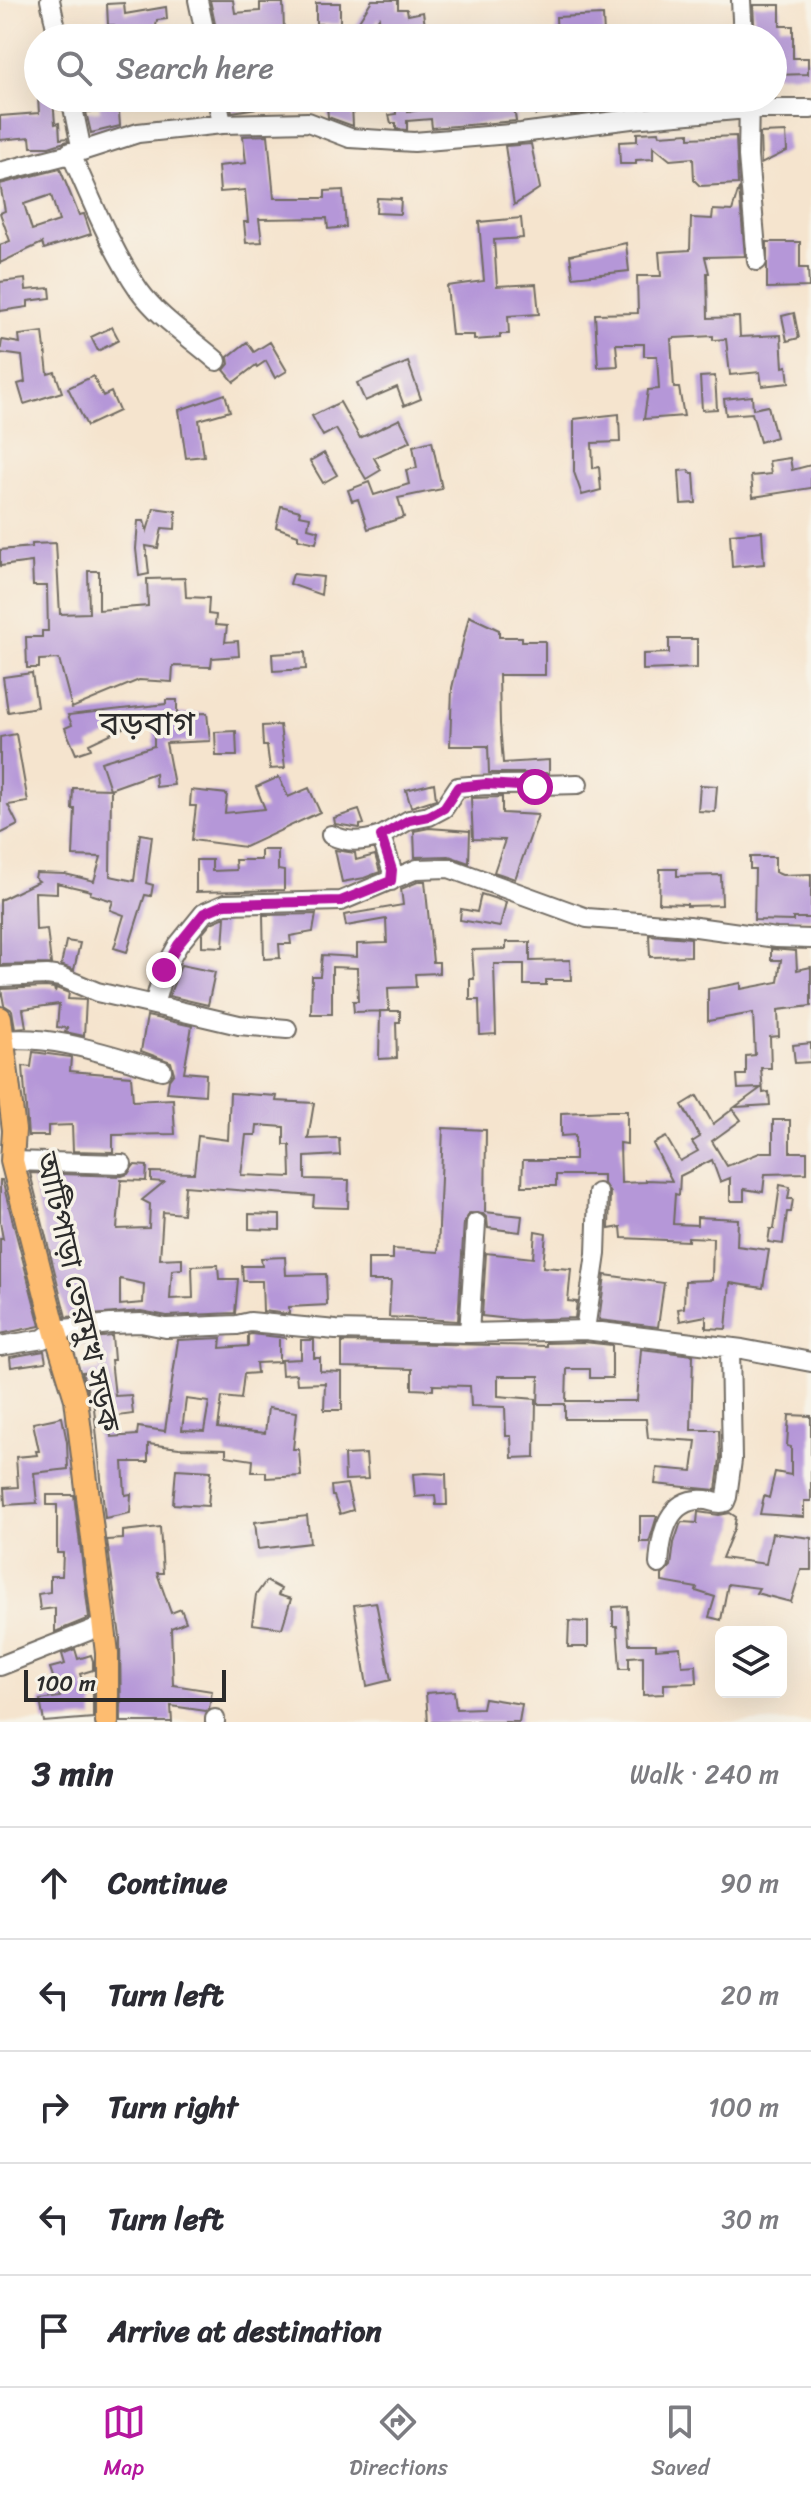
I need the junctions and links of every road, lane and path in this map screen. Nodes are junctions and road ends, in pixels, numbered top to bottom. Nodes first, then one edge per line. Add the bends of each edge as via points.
1 (50, 0) edge
2 (198, 0) edge
3 (741, 0) edge
4 (55, 24) edge
5 (203, 24) edge
6 (742, 24) edge
7 (787, 107) edge
8 (811, 109) edge
9 (72, 112) edge
10 (220, 112) edge
11 (678, 112) edge
12 (749, 112) edge
13 (222, 124) junction
14 (76, 151) junction
15 (0, 172) edge
16 (757, 261) dead end
17 (217, 361) dead end
18 (578, 784) dead end
19 (331, 835) dead end
20 (381, 836) junction
21 (391, 881) junction
22 (811, 939) edge
23 (0, 977) edge
24 (154, 1005) junction
25 (0, 1018) edge
26 (287, 1029) dead end
27 (4, 1040) junction
28 (162, 1070) dead end
29 (8, 1158) edge
30 (122, 1164) dead end
31 (598, 1193) dead end
32 (476, 1223) dead end
33 (55, 1330) junction
34 (585, 1330) junction
35 (469, 1333) junction
36 (0, 1346) edge
37 (730, 1348) junction
38 (811, 1362) edge
39 (659, 1564) dead end
40 (104, 1625) junction
41 (0, 1666) edge
42 (107, 1722) edge

1 - 4 street
2 - 5 street
3 - 6 street
7 - 8 street
9 - 14 street
10 - 13 street
11 - 13 street via 414,142 350,138 308,122
12 - 16 street
13 - 14 street via 138,133
14 - 15 street
14 - 17 street via 114,247 140,291
18 - 20 street via 458,787 444,808
19 - 20 street via 344,841
20 - 21 street
21 - 22 street via 417,869 449,868 587,918
21 - 24 street via 341,901 225,904 204,913 164,970
23 - 24 street via 61,977
24 - 26 street via 239,1025
25 - 27 main road, আটিপাড়া তেরমুখ সড়ক
27 - 28 street via 30,1038
27 - 29 main road, আটিপাড়া তেরমুখ সড়ক via 14,1130
29 - 30 street
29 - 33 main road, আটিপাড়া তেরমুখ সড়ক
31 - 34 street
32 - 35 street
33 - 35 street via 250,1322
33 - 36 street via 43,1339
33 - 40 main road, আটিপাড়া তেরমুখ সড়ক via 76,1399
34 - 35 street
34 - 37 street
37 - 38 street
37 - 39 street via 732,1460 727,1497 719,1504 705,1500 674,1509
40 - 41 street
40 - 42 main road, আটিপাড়া তেরমুখ সড়ক

